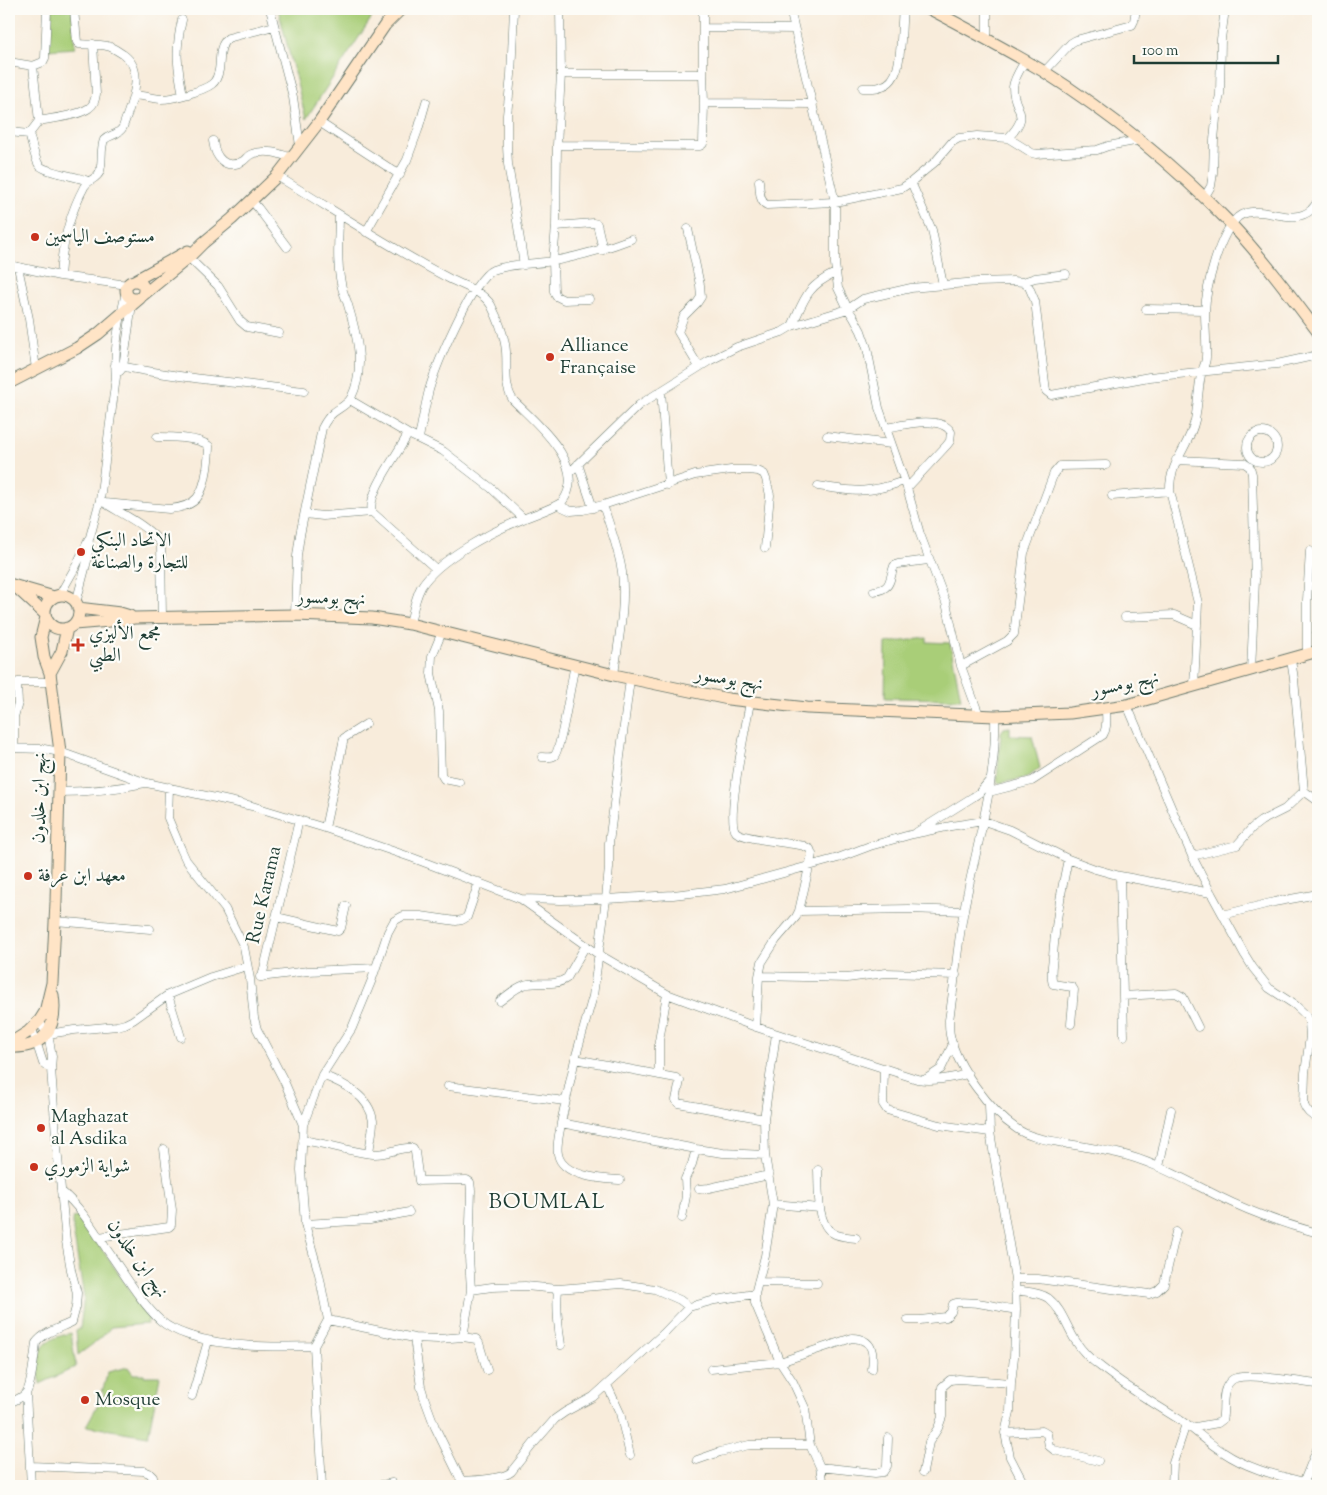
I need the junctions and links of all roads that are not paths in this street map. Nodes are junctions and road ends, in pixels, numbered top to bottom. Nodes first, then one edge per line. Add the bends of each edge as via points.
1 (47, 9) edge
2 (74, 9) edge
3 (270, 9) edge
4 (514, 9) edge
5 (560, 9) edge
6 (703, 9) edge
7 (790, 9) edge
8 (903, 9) edge
9 (930, 9) edge
10 (987, 9) edge
11 (1136, 9) edge
12 (1225, 9) edge
13 (398, 10) edge
14 (182, 20) dead end
15 (274, 26) junction
16 (703, 28) junction
17 (794, 29) junction
18 (986, 39) junction
19 (93, 44) junction
20 (1025, 61) junction
21 (9, 62) edge
22 (33, 66) junction
23 (1044, 72) junction
24 (561, 74) junction
25 (703, 74) junction
26 (862, 88) dead end
27 (134, 95) junction
28 (183, 96) junction
29 (426, 102) dead end
30 (704, 103) junction
31 (813, 104) junction
32 (39, 121) junction
33 (319, 122) junction
34 (9, 132) edge
35 (29, 134) junction
36 (1008, 138) junction
37 (1140, 140) junction
38 (213, 141) dead end
39 (557, 145) junction
40 (300, 146) junction
41 (291, 158) junction
42 (400, 175) junction
43 (277, 176) junction
44 (88, 181) junction
45 (759, 181) dead end
46 (911, 182) junction
47 (1204, 198) junction
48 (252, 201) junction
49 (1318, 201) edge
50 (835, 202) junction
51 (339, 215) junction
52 (1231, 224) junction
53 (556, 226) junction
54 (688, 229) dead end
55 (366, 232) junction
56 (631, 239) dead end
57 (287, 247) dead end
58 (603, 250) junction
59 (186, 256) junction
60 (553, 261) junction
61 (524, 264) junction
62 (9, 265) edge
63 (18, 267) junction
64 (835, 273) junction
65 (1066, 274) dead end
66 (60, 276) junction
67 (1023, 282) junction
68 (943, 285) junction
69 (474, 290) junction
70 (134, 293) junction
71 (589, 299) dead end
72 (848, 308) junction
73 (1146, 308) dead end
74 (1205, 310) junction
75 (121, 314) junction
76 (792, 326) junction
77 (1318, 332) edge
78 (279, 333) dead end
79 (1318, 355) edge
80 (119, 366) junction
81 (699, 367) junction
82 (36, 369) junction
83 (1201, 373) junction
84 (9, 383) edge
85 (304, 391) dead end
86 (661, 391) junction
87 (350, 400) junction
88 (886, 428) junction
89 (408, 434) junction
90 (158, 436) dead end
91 (827, 436) dead end
92 (419, 438) junction
93 (891, 444) junction
94 (1176, 460) junction
95 (1252, 463) junction
96 (578, 464) junction
97 (1106, 465) dead end
98 (568, 473) junction
99 (668, 485) junction
100 (906, 485) junction
101 (818, 486) dead end
102 (1170, 490) junction
103 (1112, 496) dead end
104 (101, 502) junction
105 (558, 505) junction
106 (603, 506) junction
107 (593, 508) junction
108 (372, 512) junction
109 (305, 514) junction
110 (523, 518) junction
111 (90, 536) junction
112 (765, 548) dead end
113 (1310, 552) dead end
114 (928, 560) junction
115 (436, 569) junction
116 (12, 585) edge
117 (874, 591) dead end
118 (56, 596) junction
119 (77, 605) junction
120 (46, 615) junction
121 (295, 615) junction
122 (1125, 616) dead end
123 (134, 618) junction
124 (162, 618) junction
125 (410, 624) junction
126 (1197, 625) junction
127 (70, 626) junction
128 (442, 632) junction
129 (1313, 653) edge
130 (1291, 660) junction
131 (575, 664) junction
132 (962, 666) junction
133 (1251, 671) junction
134 (614, 675) junction
135 (50, 678) junction
136 (630, 679) junction
137 (1194, 687) junction
138 (750, 702) junction
139 (1127, 706) junction
140 (1106, 708) junction
141 (979, 715) junction
142 (995, 716) junction
143 (366, 724) dead end
144 (11, 748) edge
145 (60, 752) junction
146 (542, 757) dead end
147 (990, 780) junction
148 (459, 782) dead end
149 (147, 783) junction
150 (170, 787) junction
151 (1304, 791) junction
152 (59, 792) junction
153 (989, 792) junction
154 (1318, 801) edge
155 (299, 820) junction
156 (984, 821) junction
157 (325, 828) junction
158 (913, 834) junction
159 (1192, 856) junction
160 (1068, 859) junction
161 (810, 866) junction
162 (1120, 876) junction
163 (479, 882) junction
164 (1211, 893) junction
165 (1318, 894) edge
166 (606, 898) junction
167 (521, 899) junction
168 (346, 906) dead end
169 (799, 911) junction
170 (964, 911) junction
171 (1223, 915) junction
172 (276, 917) junction
173 (54, 921) junction
174 (150, 929) dead end
175 (586, 945) junction
176 (598, 954) junction
177 (247, 966) junction
178 (376, 968) junction
179 (759, 976) junction
180 (956, 976) junction
181 (262, 977) junction
182 (250, 979) junction
183 (52, 983) junction
184 (667, 994) junction
185 (168, 995) junction
186 (1123, 996) junction
187 (500, 1000) dead end
188 (1071, 1024) dead end
189 (35, 1026) junction
190 (756, 1027) junction
191 (1198, 1027) dead end
192 (48, 1034) junction
193 (776, 1034) junction
194 (1124, 1036) dead end
195 (181, 1038) dead end
196 (37, 1042) junction
197 (953, 1044) junction
198 (9, 1046) edge
199 (575, 1059) junction
200 (51, 1069) junction
201 (884, 1070) junction
202 (968, 1074) junction
203 (659, 1075) junction
204 (322, 1076) junction
205 (924, 1080) junction
206 (448, 1086) dead end
207 (565, 1101) junction
208 (989, 1104) junction
209 (1171, 1110) dead end
210 (764, 1118) junction
211 (1318, 1119) edge
212 (561, 1122) junction
213 (303, 1125) junction
214 (990, 1132) junction
215 (302, 1140) junction
216 (164, 1149) dead end
217 (696, 1150) junction
218 (369, 1153) junction
219 (765, 1155) junction
220 (1160, 1167) junction
221 (818, 1170) dead end
222 (768, 1175) junction
223 (620, 1180) dead end
224 (699, 1189) dead end
225 (61, 1191) junction
226 (773, 1204) junction
227 (820, 1208) junction
228 (409, 1212) dead end
229 (682, 1218) dead end
230 (304, 1224) junction
231 (1176, 1232) dead end
232 (1318, 1233) edge
233 (99, 1237) junction
234 (856, 1238) dead end
235 (1015, 1279) junction
236 (758, 1282) junction
237 (817, 1283) dead end
238 (471, 1290) junction
239 (558, 1290) junction
240 (1015, 1290) junction
241 (755, 1294) junction
242 (689, 1307) junction
243 (1016, 1310) junction
244 (328, 1320) junction
245 (908, 1320) dead end
246 (463, 1337) junction
247 (414, 1338) junction
248 (208, 1341) junction
249 (560, 1345) dead end
250 (314, 1346) junction
251 (780, 1362) junction
252 (711, 1369) dead end
253 (872, 1369) dead end
254 (487, 1370) dead end
255 (1011, 1383) junction
256 (1318, 1384) edge
257 (607, 1385) junction
258 (26, 1392) junction
259 (192, 1396) dead end
260 (9, 1403) edge
261 (1188, 1426) junction
262 (1005, 1433) junction
263 (888, 1438) dead end
264 (810, 1445) junction
265 (1318, 1447) edge
266 (630, 1455) dead end
267 (697, 1460) dead end
268 (1098, 1461) dead end
269 (31, 1466) junction
270 (820, 1467) junction
271 (923, 1472) dead end
272 (392, 1483) dead end
273 (462, 1484) edge
274 (1306, 1485) edge
275 (31, 1486) edge
276 (153, 1486) edge
277 (322, 1486) edge
278 (377, 1486) edge
279 (823, 1486) edge
280 (1025, 1486) edge
281 (1172, 1486) edge

1 - 22 street via 45,58
2 - 19 street via 77,42
3 - 15 street
4 - 61 street via 507,146
5 - 24 street
6 - 16 street
7 - 17 street
8 - 26 street via 899,58 894,76 883,86
9 - 18 main road
10 - 18 street
11 - 23 street via 1132,24 1076,40
12 - 47 street via 1213,173 1211,186
13 - 33 main road
14 - 28 street via 177,66
15 - 28 street via 228,38 222,47 216,79 211,85
15 - 40 street via 293,96
16 - 17 street
16 - 25 street
17 - 31 street
18 - 20 main road
19 - 27 street via 120,52 134,65
19 - 32 street via 96,94 90,108
20 - 23 main road
20 - 36 street via 1013,86 1021,117 1019,126
21 - 22 street
22 - 32 street
23 - 37 main road
24 - 25 street
24 - 39 street
25 - 30 street
27 - 28 street via 161,99
27 - 44 street via 120,132 104,140 98,176
29 - 42 street
30 - 31 street
30 - 39 street via 704,142 700,146
31 - 50 street
32 - 35 street
33 - 40 main road
33 - 42 street
34 - 35 street
35 - 44 street via 41,167
36 - 37 street via 1036,154 1097,150
36 - 46 street via 959,138
37 - 47 main road
38 - 41 street via 216,155 228,163 265,152
39 - 53 street
40 - 41 main road
41 - 43 main road
42 - 55 street
43 - 48 main road
43 - 51 street
44 - 66 street via 71,214
45 - 50 street via 762,201 767,205
46 - 50 street via 894,190
46 - 68 street via 932,230
47 - 52 main road
48 - 57 street
48 - 59 main road
49 - 52 street via 1304,214 1284,216 1248,212
50 - 64 street
51 - 55 street
51 - 87 street via 340,277 359,346 357,381
52 - 74 street via 1217,253
52 - 77 main road
53 - 58 street via 597,224
53 - 60 street
54 - 81 street via 701,297 684,316 678,332
55 - 69 street via 422,265
56 - 58 street
58 - 60 street
59 - 70 main road
59 - 70 main road
59 - 78 street via 218,286 247,328
60 - 61 street
60 - 71 street via 556,296 564,300
61 - 69 street via 491,271
62 - 63 street
63 - 66 street
63 - 82 street
64 - 72 street
64 - 76 street via 809,292
65 - 67 street
66 - 70 street
67 - 68 street
67 - 83 street via 1035,301 1048,394 1149,377
68 - 72 street via 872,296
69 - 92 street via 436,373
69 - 98 street via 490,304 501,329 509,393 554,441 562,452
70 - 75 main road
70 - 80 street
72 - 76 street
72 - 88 street via 867,348
73 - 74 street
74 - 83 street via 1206,359
75 - 80 street
75 - 82 main road via 78,348
76 - 81 street via 737,347
79 - 83 street via 1277,364
80 - 85 street
80 - 104 street
81 - 86 street
82 - 84 main road
83 - 94 street via 1195,421
86 - 96 street via 638,405
86 - 99 street
87 - 89 street
87 - 109 street via 333,413 322,428
88 - 93 street
88 - 100 street via 921,422 947,426 951,432 947,445
89 - 92 street
89 - 108 street via 380,482 371,506
90 - 104 street via 195,440 209,446 204,485 194,502 169,509
91 - 93 street
92 - 110 street via 443,451 492,488
93 - 100 street
94 - 95 street
94 - 102 street
95 - 95 street via 1268,461 1275,455 1277,446 1270,435 1258,432 1248,441 1247,450
95 - 133 street via 1254,580
96 - 98 street
96 - 107 street
97 - 132 street via 1060,466 1054,473 1024,554 1014,634
98 - 105 street via 567,492
99 - 106 street
99 - 112 street via 717,472 749,470 764,474 770,495
100 - 101 street via 872,491
100 - 114 street
102 - 103 street
102 - 126 street via 1198,603
104 - 111 street
104 - 124 street via 139,524 161,544
105 - 107 street via 571,511
105 - 110 street
106 - 107 street
106 - 134 street via 622,573 622,607
108 - 109 street via 323,516
108 - 115 street
109 - 121 street via 298,556
110 - 115 street via 484,537
111 - 118 street via 76,566
111 - 119 street
113 - 129 street via 1307,600
114 - 117 street via 894,566 888,584 882,590
114 - 132 street via 946,604
115 - 125 street via 421,587
116 - 118 main road, نهج بومسور
116 - 120 main road, نهج بومسور
118 - 119 main road, نهج بومسور via 72,598
118 - 120 main road via 49,601
119 - 123 main road, نهج بومسور
119 - 127 main road via 79,614
120 - 127 main road, نهج بومسور via 54,626
120 - 135 main road, نهج ابن خلدون via 42,636
121 - 124 main road, نهج بومسور
121 - 125 main road, نهج بومسور via 372,618
122 - 126 street via 1174,615
123 - 124 main road, نهج بومسور
123 - 127 main road, نهج بومسور
125 - 128 main road, نهج بومسور
126 - 137 street
127 - 135 main road
128 - 131 main road, نهج بومسور
128 - 148 street via 432,656 431,674 439,711 441,774 444,779
129 - 130 main road, نهج بومسور
130 - 133 main road, نهج بومسور
130 - 151 street
131 - 134 main road, نهج بومسور
131 - 146 street via 556,753 552,757
132 - 141 street
133 - 137 main road, نهج بومسور
134 - 136 main road, نهج بومسور
135 - 144 street via 18,682
135 - 145 main road, نهج ابن خلدون
136 - 138 main road, نهج بومسور
136 - 166 street via 609,843
137 - 139 main road, نهج بومسور
138 - 141 main road, نهج بومسور via 807,708
138 - 161 street via 734,790 733,827 736,832 750,837 810,849
139 - 140 main road, نهج بومسور
139 - 159 street
140 - 142 main road, نهج بومسور
140 - 153 street via 1103,736 1032,781
141 - 142 main road, نهج بومسور
142 - 147 street via 995,751
143 - 157 street via 344,738
144 - 145 street
145 - 149 street
145 - 152 main road, نهج ابن خلدون
147 - 153 street
147 - 158 street via 979,793
149 - 150 street
149 - 152 street via 117,789
150 - 155 street
150 - 177 street via 168,818 180,849 229,915 244,947
151 - 154 street
151 - 159 street via 1285,809 1252,828 1237,845
152 - 173 main road, نهج ابن خلدون
153 - 156 street
155 - 157 street
155 - 172 street, Rue Karama
156 - 158 street
156 - 160 street via 1010,830
156 - 170 street
157 - 163 street
158 - 161 street
159 - 164 street
160 - 162 street
160 - 188 street via 1055,925 1052,972 1053,984 1074,990
161 - 166 street via 725,888 673,895
161 - 169 street
162 - 164 street
162 - 186 street
163 - 167 street
163 - 178 street via 467,917 462,920 403,916 394,921
164 - 171 street
165 - 171 street
166 - 167 street
166 - 176 street
167 - 175 street
168 - 172 street via 338,931
169 - 170 street
169 - 179 street via 769,950
170 - 180 street
171 - 211 street via 1253,968 1270,988 1307,1016 1310,1036 1304,1106
172 - 181 street, Rue Karama
173 - 174 street
173 - 183 main road, نهج ابن خلدون
175 - 176 street
175 - 187 street via 562,982 524,985
176 - 184 street
176 - 199 street via 589,1012
177 - 182 street
177 - 185 street
178 - 181 street
178 - 204 street via 352,1028
179 - 180 street via 847,978 886,973
179 - 190 street
180 - 197 street via 949,1020
181 - 182 street
182 - 213 street via 256,1029
183 - 189 main road, نهج ابن خلدون via 45,1012
183 - 192 main road, نهج ابن خلدون via 53,1013
184 - 190 street
184 - 203 street via 659,1041
185 - 192 street via 125,1024
185 - 195 street
186 - 191 street via 1176,992 1183,997
186 - 194 street
189 - 192 street, نهج ابن خلدون
189 - 196 street, نهج ابن خلدون
189 - 198 main road
190 - 193 street
192 - 196 main road
192 - 200 street, نهج ابن خلدون
193 - 201 street
193 - 210 street
196 - 198 main road
196 - 200 street, نهج ابن خلدون via 44,1063
197 - 202 street
197 - 205 street via 941,1069
199 - 203 street
199 - 207 street
200 - 225 street, نهج ابن خلدون
201 - 205 street
201 - 214 street via 883,1104 887,1110 939,1125
202 - 205 street
202 - 208 street
203 - 210 street via 679,1080 678,1104
204 - 213 street
204 - 218 street via 343,1084 369,1107 373,1123
206 - 207 street
207 - 212 street
208 - 214 street
208 - 220 street via 1020,1131 1039,1138 1119,1154
209 - 220 street
210 - 219 street
212 - 217 street
212 - 223 street via 557,1153 563,1164 572,1171 593,1178
213 - 215 street
214 - 235 street
215 - 218 street
215 - 230 street
216 - 233 street via 171,1225
217 - 219 street
217 - 229 street via 685,1179
218 - 238 street via 413,1148 419,1182 464,1179 470,1182
219 - 222 street
220 - 232 street via 1254,1213
221 - 227 street
222 - 224 street
222 - 226 street
225 - 233 street, نهج ابن خلدون via 74,1201
225 - 258 street via 66,1241 77,1293 76,1307 72,1322 36,1342
226 - 227 street
226 - 236 street
227 - 234 street via 827,1229 835,1235
228 - 230 street via 370,1220
230 - 244 street
231 - 235 street via 1164,1284 1149,1294 1038,1279
233 - 248 street, نهج ابن خلدون via 162,1322
235 - 240 street
236 - 237 street
236 - 241 street
238 - 239 street via 525,1286
238 - 246 street
239 - 242 street via 608,1284 639,1286 669,1294
239 - 249 street via 556,1307
240 - 243 street
240 - 261 street via 1037,1293 1049,1299 1060,1310 1075,1340 1093,1360 1137,1394
241 - 242 street
241 - 251 street via 760,1315
242 - 257 street
243 - 245 street via 957,1301 946,1317
243 - 255 street
244 - 247 street
244 - 250 street
246 - 247 street
246 - 254 street via 476,1339 479,1343
247 - 273 street via 421,1388
248 - 250 street, نهج ابن خلدون via 239,1346
248 - 259 street
250 - 277 street
251 - 252 street
251 - 253 street via 859,1338 869,1343
251 - 264 street via 805,1408
255 - 262 street
255 - 271 street via 958,1379 950,1380 942,1387 942,1417 929,1442
256 - 261 street via 1236,1378 1224,1392 1222,1420
257 - 266 street via 620,1413
257 - 273 street via 593,1397 555,1418 508,1475
258 - 260 street
258 - 269 street
261 - 274 street via 1237,1461
261 - 281 street via 1173,1463
262 - 268 street via 1042,1431 1047,1434 1049,1446 1054,1450
262 - 280 street via 1010,1457
263 - 270 street via 887,1466 883,1472
264 - 267 street via 749,1445
264 - 270 street
265 - 274 street
269 - 275 street
269 - 276 street via 144,1471 153,1477
270 - 279 street
272 - 278 street

